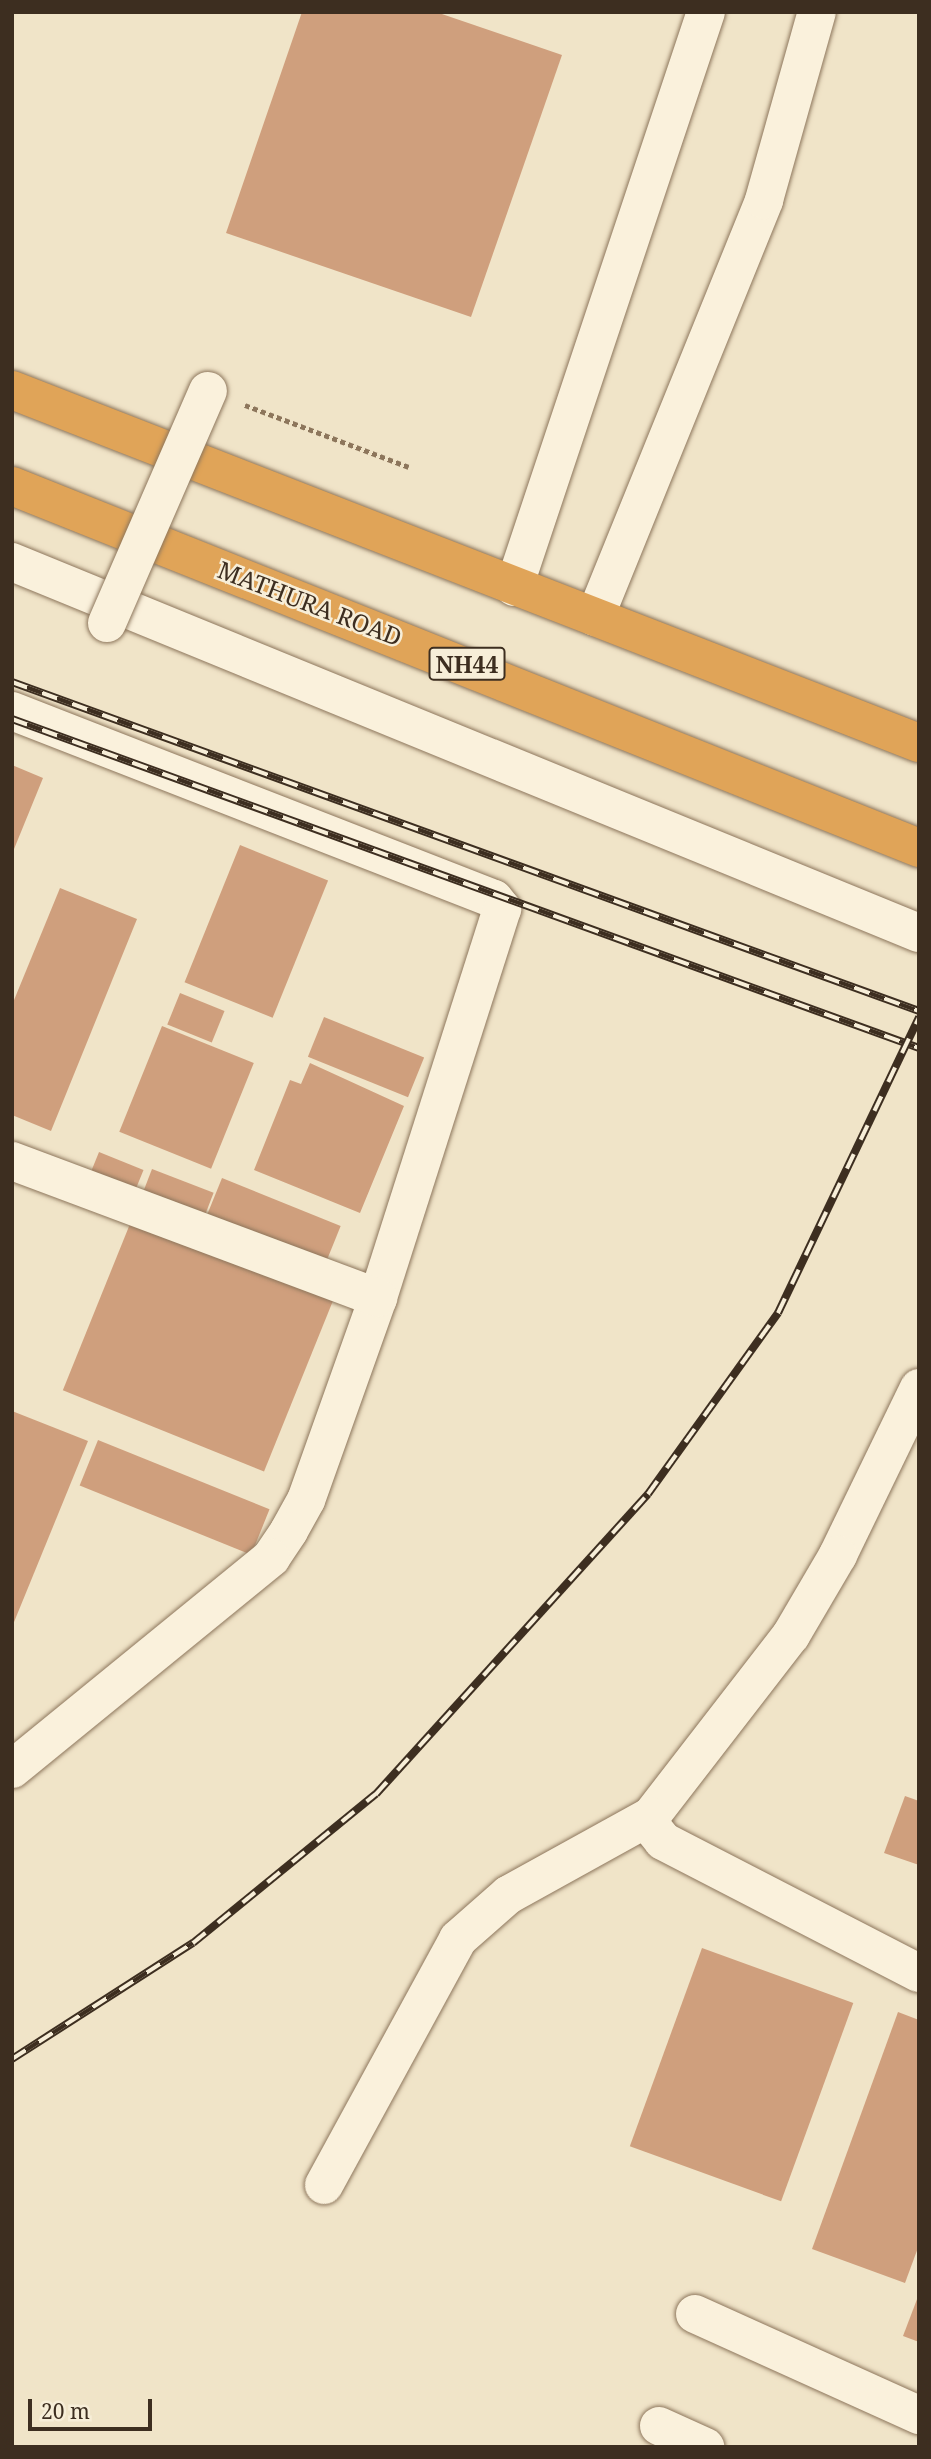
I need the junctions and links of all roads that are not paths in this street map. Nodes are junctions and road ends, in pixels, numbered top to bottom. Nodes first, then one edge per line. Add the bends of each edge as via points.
1 (706, 12) edge
2 (817, 12) edge
3 (12, 390) edge
4 (208, 391) road end
5 (12, 486) edge
6 (12, 562) edge
7 (514, 587) junction
8 (595, 617) junction
9 (107, 622) dead end
10 (12, 711) edge
11 (919, 743) edge
12 (919, 848) edge
13 (919, 933) edge
14 (12, 1161) edge
15 (378, 1297) junction
16 (919, 1388) edge
17 (12, 1769) edge
18 (651, 1816) junction
19 (919, 1973) edge
20 (324, 2185) dead end
21 (695, 2314) dead end
22 (919, 2415) edge
23 (659, 2426) dead end
24 (705, 2447) edge

1 - 7 street
2 - 8 street via 764,200
3 - 7 highway
4 - 9 street, bridge
5 - 12 highway, MATHURA ROAD / NH44
6 - 13 street
7 - 8 highway
8 - 11 highway
10 - 15 street via 494,899 502,909
14 - 15 street
15 - 17 street via 306,1500 271,1558
16 - 18 street via 838,1555 791,1635
18 - 19 street via 653,1834 663,1841
18 - 20 street via 508,1895 458,1939
21 - 22 street
23 - 24 street

